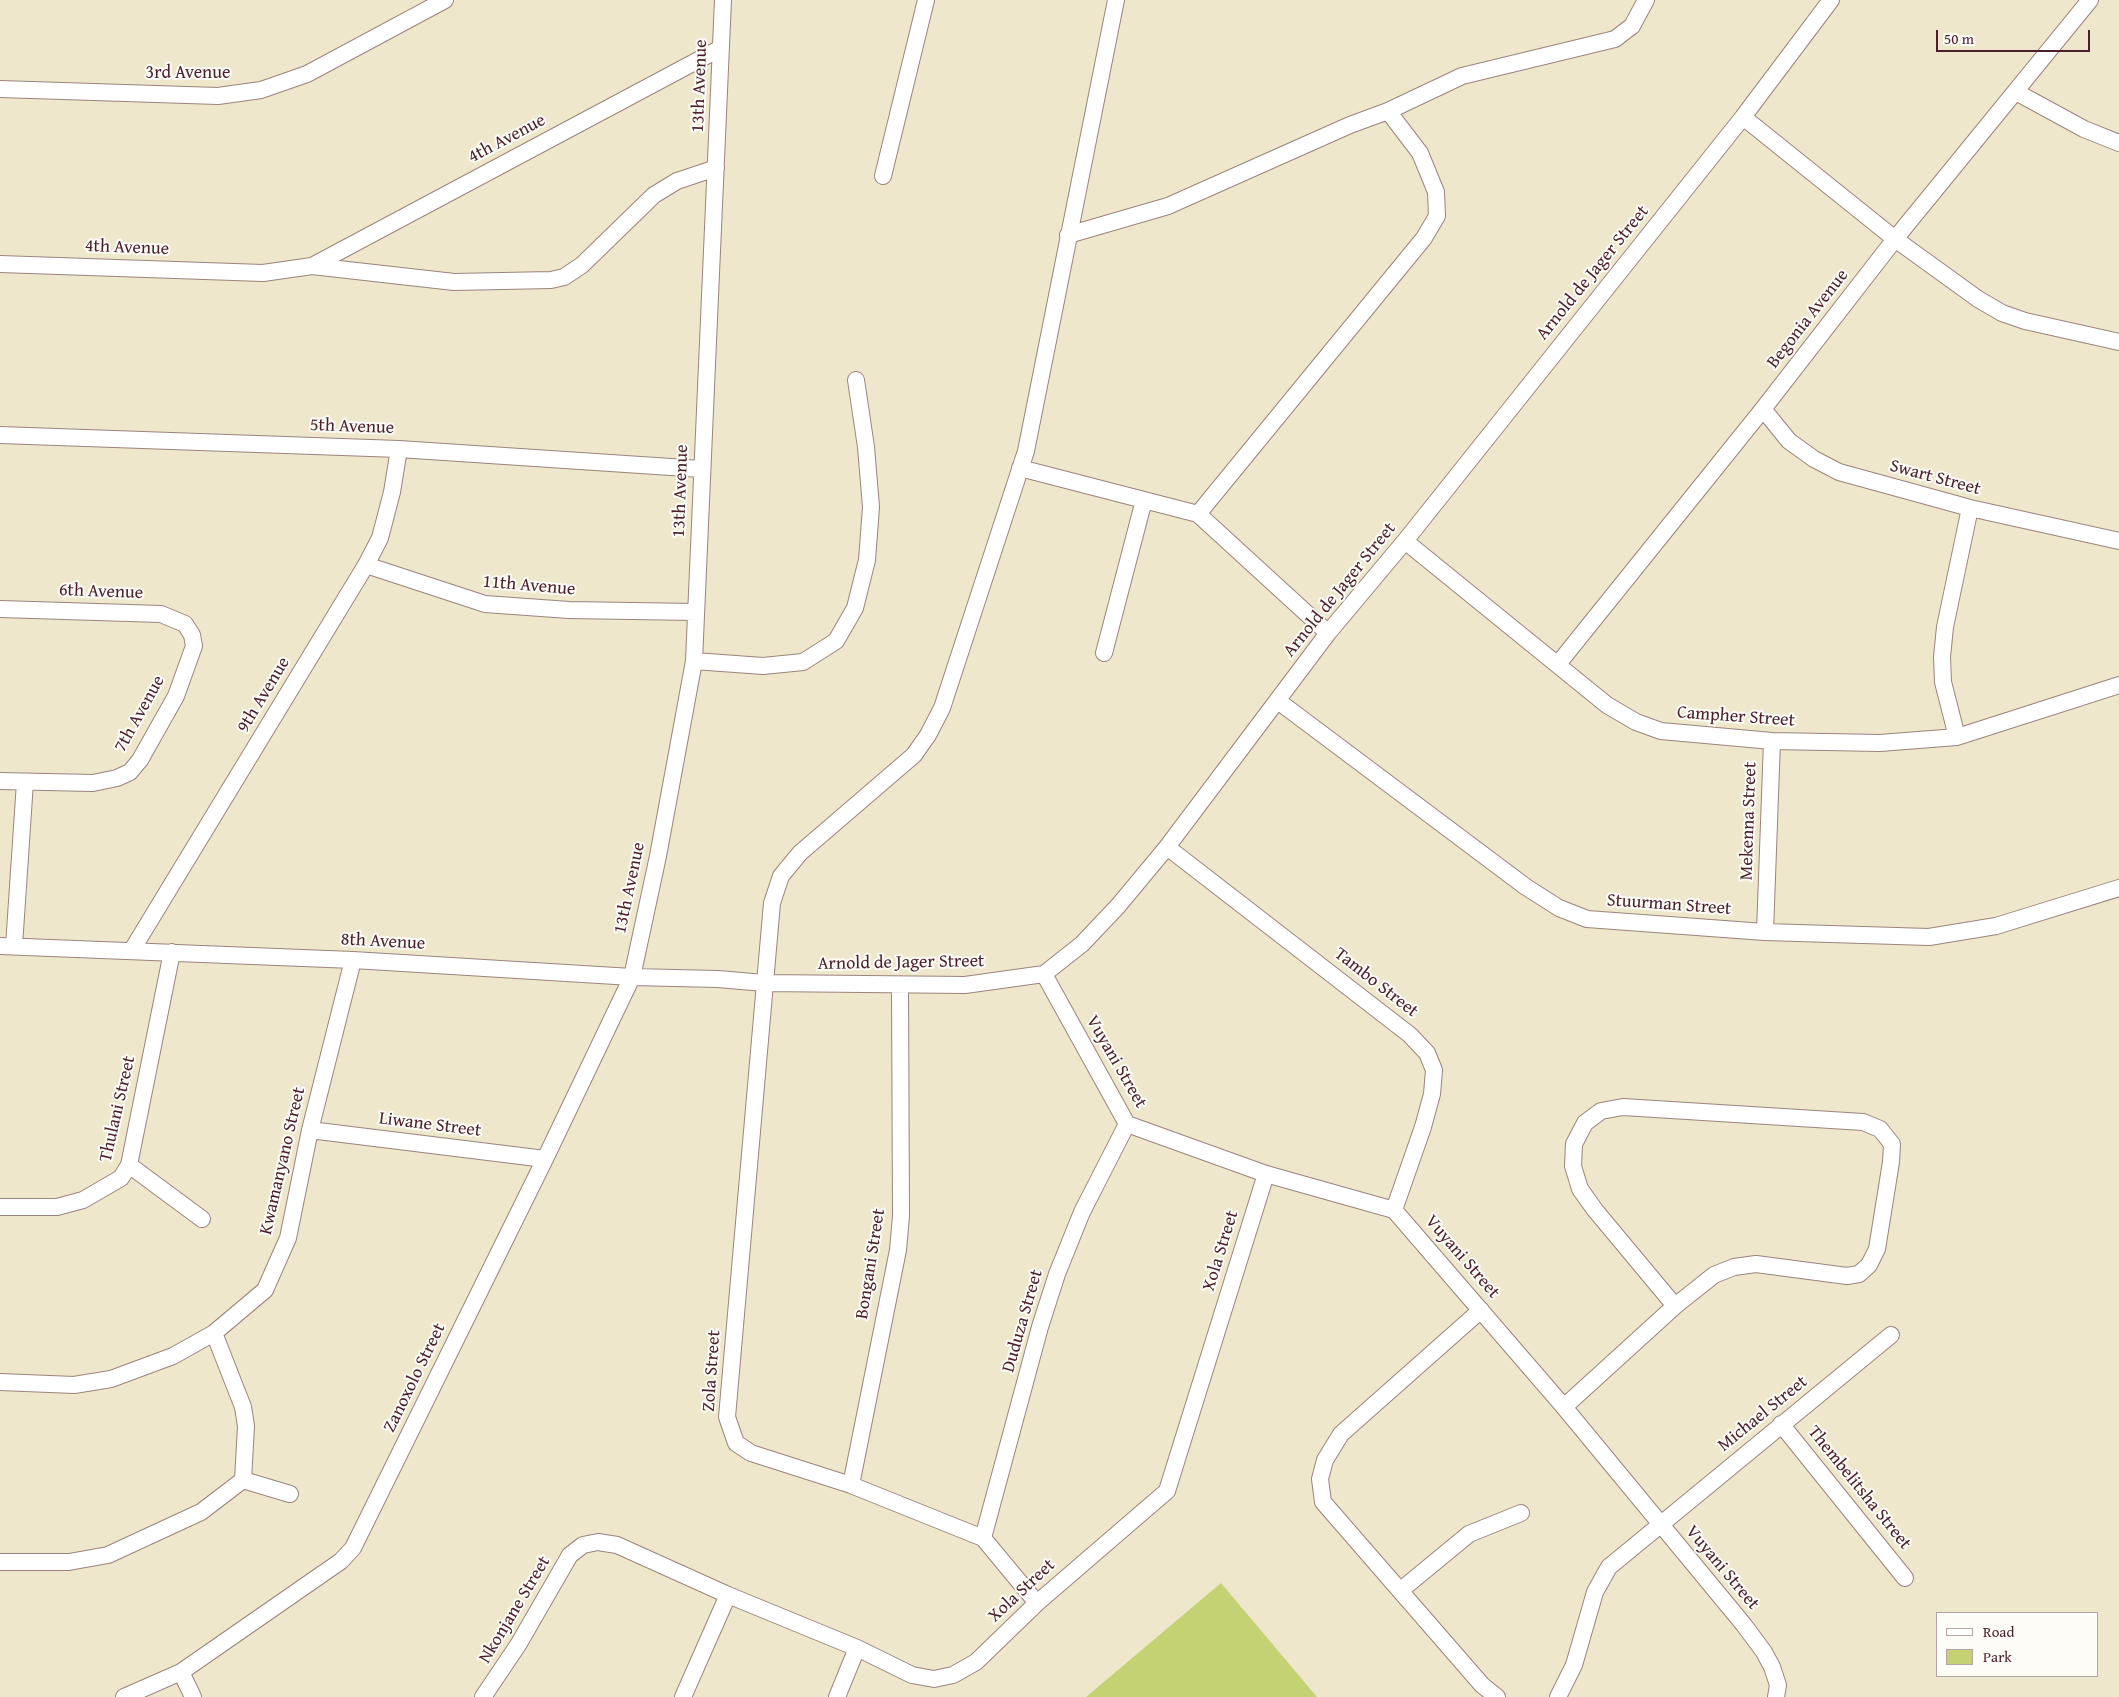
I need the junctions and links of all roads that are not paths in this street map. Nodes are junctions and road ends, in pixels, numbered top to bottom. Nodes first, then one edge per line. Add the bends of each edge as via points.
1 (445, 0) edge
2 (723, 0) edge
3 (926, 0) edge
4 (1116, 0) edge
5 (1646, 0) edge
6 (1831, 0) edge
7 (2090, 0) edge
8 (721, 48) junction
9 (0, 89) edge
10 (2016, 92) junction
11 (1388, 111) junction
12 (1743, 117) junction
13 (2119, 143) edge
14 (716, 168) junction
15 (883, 176) dead end
16 (1068, 235) junction
17 (1895, 239) junction
18 (0, 264) edge
19 (312, 266) junction
20 (2119, 342) edge
21 (856, 380) dead end
22 (1763, 409) junction
23 (0, 435) edge
24 (398, 449) junction
25 (1020, 468) junction
26 (701, 469) junction
27 (1144, 500) junction
28 (1970, 508) junction
29 (1198, 514) junction
30 (1405, 541) junction
31 (2119, 541) edge
32 (366, 565) junction
33 (0, 609) edge
34 (696, 612) junction
35 (1328, 633) junction
36 (192, 635) joint
37 (1104, 653) dead end
38 (694, 661) junction
39 (1558, 664) junction
40 (2119, 685) edge
41 (1278, 701) junction
42 (1957, 737) junction
43 (1772, 741) junction
44 (0, 781) edge
45 (25, 782) junction
46 (1167, 847) junction
47 (2119, 888) edge
48 (1765, 932) junction
49 (7, 946) edge
50 (132, 950) junction
51 (172, 952) junction
52 (353, 960) junction
53 (1044, 974) junction
54 (632, 977) junction
55 (764, 983) junction
56 (900, 986) junction
57 (1128, 1124) junction
58 (310, 1130) junction
59 (546, 1159) junction
60 (129, 1165) junction
61 (1266, 1174) junction
62 (0, 1207) edge
63 (1394, 1210) junction
64 (202, 1218) dead end
65 (1675, 1306) junction
66 (1482, 1310) junction
67 (214, 1333) junction
68 (1891, 1335) dead end
69 (0, 1382) edge
70 (1564, 1407) junction
71 (1781, 1424) junction
72 (243, 1480) junction
73 (851, 1485) junction
74 (290, 1494) dead end
75 (1521, 1513) dead end
76 (1660, 1525) junction
77 (983, 1538) junction
78 (583, 1546) joint
79 (0, 1562) edge
80 (1905, 1578) dead end
81 (1401, 1590) junction
82 (728, 1595) junction
83 (1037, 1603) junction
84 (857, 1648) junction
85 (181, 1672) junction
86 (1777, 1691) edge
87 (124, 1697) edge
88 (193, 1697) edge
89 (483, 1697) edge
90 (683, 1697) edge
91 (837, 1697) edge
92 (1498, 1697) edge
93 (1558, 1697) edge

1 - 9 street, 3rd Avenue via 307,74 261,90 218,96
2 - 8 street, 13th Avenue
3 - 15 street
4 - 16 street, Zola Street
5 - 11 street via 1632,26 1615,39 1462,76
6 - 12 street, Arnold de Jager Street
7 - 10 street, Begonia Avenue
8 - 14 street, 13th Avenue
8 - 19 street, 4th Avenue
10 - 13 street via 2084,129
10 - 17 street, Begonia Avenue
11 - 16 street via 1168,206
11 - 29 street via 1420,153 1436,192 1437,216 1424,238
12 - 17 street
12 - 30 street, Arnold de Jager Street
14 - 19 street, 4th Avenue via 677,180 654,195 582,265 564,277 454,282
14 - 26 street, 13th Avenue
16 - 25 street, Zola Street
17 - 20 street via 2002,313
17 - 22 street, Begonia Avenue
18 - 19 street, 4th Avenue via 263,273
21 - 38 street via 871,507 867,560 850,617 836,641 803,662 762,666
22 - 28 street, Swart Street via 1790,441 1838,472
22 - 39 street, Begonia Avenue
23 - 24 street, 5th Avenue
24 - 26 street, 5th Avenue
24 - 32 street, 9th Avenue via 392,492 380,538
25 - 27 street
25 - 55 street, Zola Street via 942,708 914,755 800,853 781,876 772,903
26 - 34 street, 13th Avenue
27 - 29 street
27 - 37 street
28 - 31 street, Swart Street
28 - 42 street via 1945,627 1942,657 1943,682
29 - 35 street
30 - 35 street, Arnold de Jager Street
30 - 39 street, Campher Street
32 - 34 street, 11th Avenue via 490,605
32 - 50 street, 9th Avenue
33 - 36 street, 6th Avenue via 161,614 185,624
34 - 38 street, 13th Avenue
35 - 41 street, Arnold de Jager Street
36 - 45 street, 7th Avenue via 194,646 176,696 130,772 93,783
38 - 54 street, 13th Avenue
39 - 43 street, Campher Street via 1607,705 1636,722 1661,731
40 - 42 street, Campher Street
41 - 46 street, Arnold de Jager Street
41 - 48 street, Stuurman Street via 1558,908 1587,919
42 - 43 street, Campher Street via 1880,743
43 - 48 street, Mekenna Street
44 - 45 street, 7th Avenue
45 - 49 street
46 - 53 street, Arnold de Jager Street via 1088,938
46 - 63 street, Tambo Street via 1410,1034 1427,1053 1434,1070 1432,1094
47 - 48 street, Stuurman Street via 1966,933 1929,937
49 - 50 street, 8th Avenue
50 - 51 street, 8th Avenue
51 - 52 street, 8th Avenue
51 - 60 street, Thulani Street
52 - 54 street, 8th Avenue
52 - 58 street, Kwamanyano Street
53 - 56 street, Arnold de Jager Street via 964,985
53 - 57 street, Vuyani Street
54 - 55 street, 8th Avenue
54 - 59 street, Zanoxolo Street
55 - 56 street, Arnold de Jager Street
55 - 73 street, Zola Street via 727,1417 736,1443 751,1453
56 - 73 street, Bongani Street via 901,1216 898,1250
57 - 61 street, Vuyani Street
57 - 77 street, Duduza Street via 1082,1212 1057,1274
58 - 59 street, Liwane Street
58 - 67 street, Kwamanyano Street via 288,1238 265,1290
59 - 85 street, Zanoxolo Street via 353,1548 341,1561
60 - 62 street, Thulani Street via 121,1178 83,1200 57,1207
60 - 64 street
61 - 63 street, Vuyani Street
61 - 83 street, Xola Street via 1167,1491
63 - 66 street, Vuyani Street
65 - 65 street via 1714,1275 1734,1267 1756,1264 1847,1276 1859,1274 1877,1249 1891,1162 1892,1144 1880,1129 1863,1122 1623,1107 1601,1111 1585,1123 1574,1144 1573,1166 1580,1189
65 - 70 street
66 - 70 street, Vuyani Street
66 - 81 street via 1341,1434 1325,1460 1320,1479 1323,1502
67 - 69 street, Kwamanyano Street via 173,1356 111,1379 74,1385
67 - 72 street via 243,1406 246,1426
68 - 71 street, Michael Street
70 - 76 street, Vuyani Street
71 - 76 street, Michael Street
71 - 80 street, Thembelitsha Street
72 - 74 street
72 - 79 street via 201,1512 108,1556 69,1562
73 - 77 street, Zola Street
75 - 81 street via 1469,1534
76 - 86 street, Vuyani Street via 1764,1652
76 - 93 street, Michael Street via 1609,1567 1595,1592 1574,1665
77 - 83 street, Zola Street
78 - 82 street, Xola Street via 598,1542 616,1545
78 - 89 street, Nkonjane Street via 570,1555 518,1646
81 - 92 street via 1482,1685
82 - 84 street, Xola Street
82 - 90 street
83 - 84 street, Xola Street via 976,1662 953,1675 934,1679 912,1675
84 - 91 street
85 - 87 street, Zanoxolo Street
85 - 88 street

